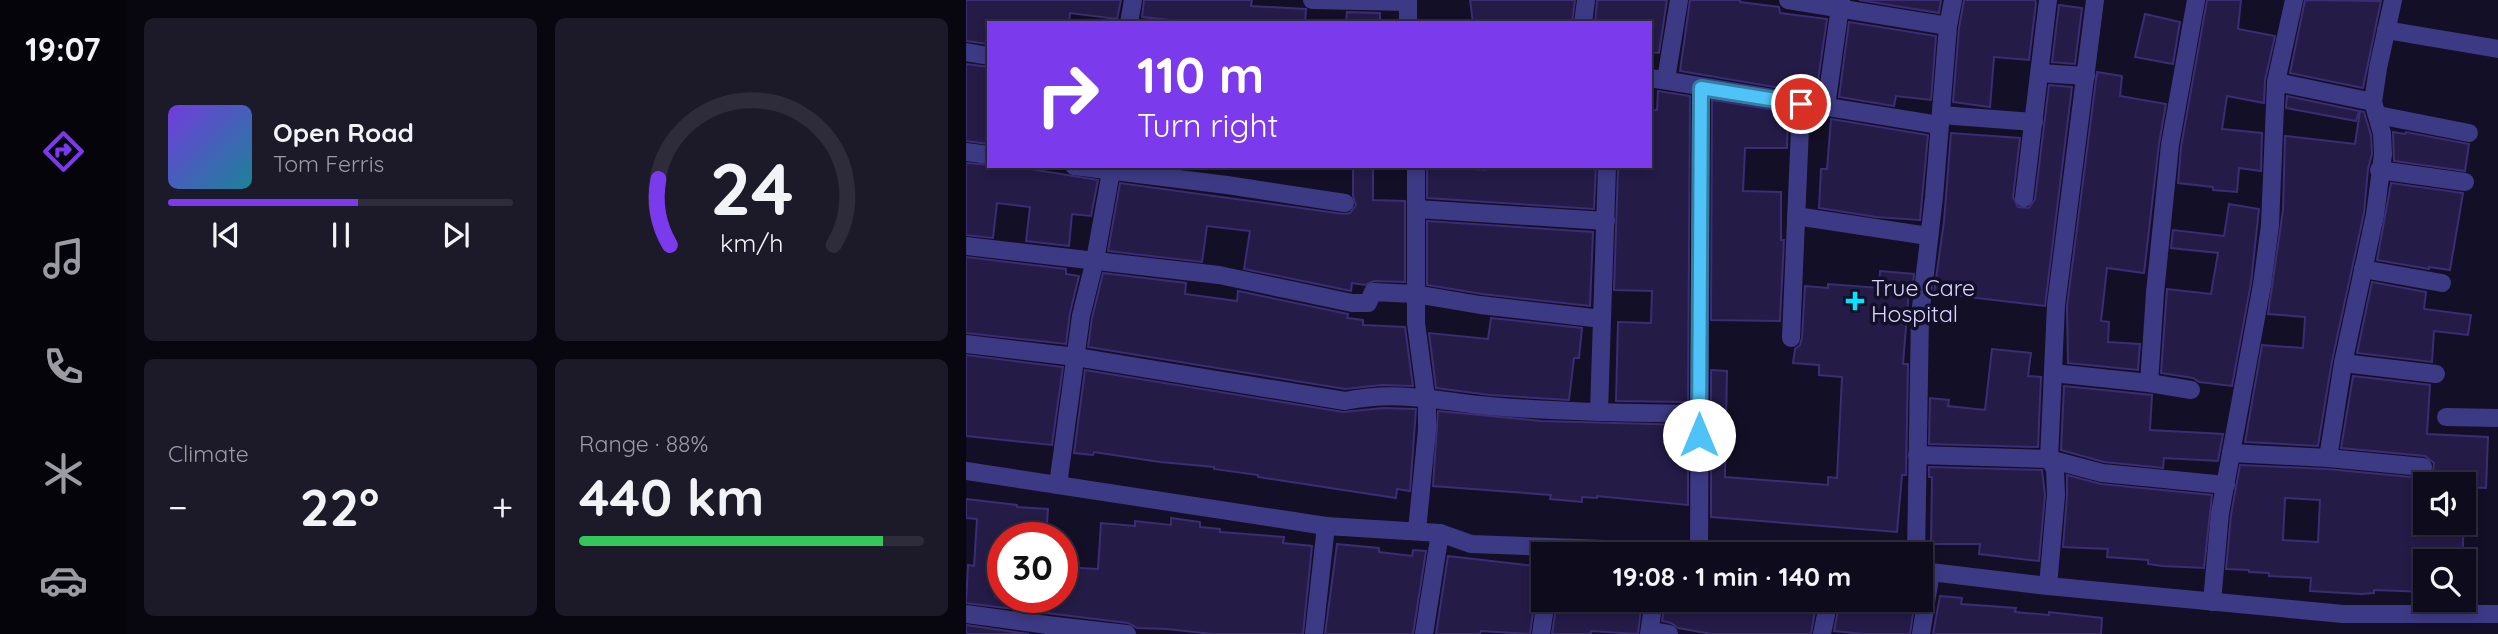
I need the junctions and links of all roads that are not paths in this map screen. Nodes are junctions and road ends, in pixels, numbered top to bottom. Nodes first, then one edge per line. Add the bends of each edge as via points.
1 (1133, 0) edge
2 (1312, 0) edge
3 (1586, 0) edge
4 (1679, 0) edge
5 (1788, 0) edge
6 (1953, 0) edge
7 (2048, 0) edge
8 (2095, 0) edge
9 (2196, 0) edge
10 (2294, 0) edge
11 (2393, 0) edge
12 (1408, 1) edge
13 (1841, 4) edge
14 (1129, 21) edge
15 (1408, 21) edge
16 (1583, 21) edge
17 (1948, 26) junction
18 (2386, 30) junction
19 (2498, 49) edge
20 (966, 52) edge
21 (987, 55) edge
22 (2040, 73) junction
23 (2086, 76) junction
24 (1658, 79) edge
25 (2277, 82) junction
26 (1701, 88) junction
27 (1801, 104) junction
28 (1826, 106) junction
29 (2375, 109) junction
30 (1940, 120) junction
31 (2034, 122) junction
32 (2469, 134) dead end
33 (966, 152) edge
34 (987, 155) edge
35 (1416, 168) edge
36 (1607, 168) edge
37 (1112, 169) edge
38 (2379, 170) junction
39 (2465, 182) dead end
40 (2024, 198) dead end
41 (1345, 203) dead end
42 (1417, 209) junction
43 (1796, 216) junction
44 (1606, 220) junction
45 (1928, 236) junction
46 (966, 246) edge
47 (1095, 260) junction
48 (2363, 269) junction
49 (2441, 283) dead end
50 (1415, 294) junction
51 (1602, 319) junction
52 (1791, 338) dead end
53 (966, 344) edge
54 (1076, 358) junction
55 (2343, 363) junction
56 (2053, 373) junction
57 (2436, 374) dead end
58 (2149, 383) junction
59 (2191, 390) dead end
60 (1425, 397) junction
61 (1599, 412) junction
62 (1699, 414) junction
63 (2446, 417) dead end
64 (2498, 418) edge
65 (2231, 453) junction
66 (1917, 455) junction
67 (2328, 458) junction
68 (2049, 459) junction
69 (2423, 467) dead end
70 (966, 471) edge
71 (1058, 485) junction
72 (2226, 485) junction
73 (1326, 526) junction
74 (1418, 530) junction
75 (1440, 533) junction
76 (1699, 542) edge
77 (1916, 542) edge
78 (1531, 549) edge
79 (1933, 572) edge
80 (2048, 586) junction
81 (2212, 602) junction
82 (1544, 612) edge
83 (1652, 612) edge
84 (1827, 612) edge
85 (1923, 612) edge
86 (966, 614) edge
87 (2498, 614) edge
88 (1055, 630) edge
89 (1650, 632) edge
90 (1127, 634) edge
91 (1314, 634) edge
92 (1424, 634) edge
93 (1541, 634) edge
94 (1669, 634) edge
95 (1822, 634) edge
96 (1922, 634) edge

1 - 14 street
2 - 12 street
3 - 16 street
4 - 24 street
5 - 13 street
6 - 17 street
7 - 22 street
8 - 23 street
9 - 58 street via 2170,145
10 - 25 street
11 - 18 street
12 - 15 street
13 - 17 street
13 - 28 street
17 - 30 street
18 - 19 street
18 - 29 street
20 - 21 street
22 - 23 street
22 - 31 street
23 - 56 street via 2056,305
24 - 26 street
25 - 29 street
25 - 65 street via 2268,237
26 - 27 street
26 - 62 street
27 - 28 street
27 - 43 street
28 - 30 street
29 - 32 street
29 - 38 street via 2382,133
30 - 31 street
30 - 45 street
31 - 40 street
33 - 34 street
35 - 42 street
36 - 44 street
37 - 41 street
37 - 47 street
38 - 39 street
38 - 48 street
42 - 44 street
42 - 50 street
43 - 45 street
43 - 52 street
44 - 51 street
45 - 66 street via 1920,316
46 - 47 street
47 - 50 street via 1219,275 1352,303 1368,303 1373,292
47 - 54 street
48 - 49 street
48 - 55 street
50 - 51 street
50 - 60 street
51 - 61 street
53 - 54 street
54 - 60 street via 1345,401 1384,395
54 - 71 street
55 - 57 street
55 - 67 street
56 - 58 street
56 - 68 street
58 - 59 street
60 - 61 street via 1488,406
60 - 74 street via 1427,430
61 - 62 street
62 - 76 street
63 - 64 street
65 - 67 street
65 - 72 street
66 - 68 street
66 - 77 street
67 - 69 street
68 - 72 street via 2102,473
68 - 80 street via 2055,469 2056,495
70 - 71 street
71 - 73 street
72 - 81 street
73 - 74 street
73 - 91 street
74 - 75 street
75 - 78 street via 1471,544
75 - 92 street
79 - 80 street
80 - 81 street
81 - 87 street via 2343,614
82 - 93 street
83 - 89 street
84 - 95 street
85 - 96 street
86 - 88 street
88 - 90 street
89 - 94 street

